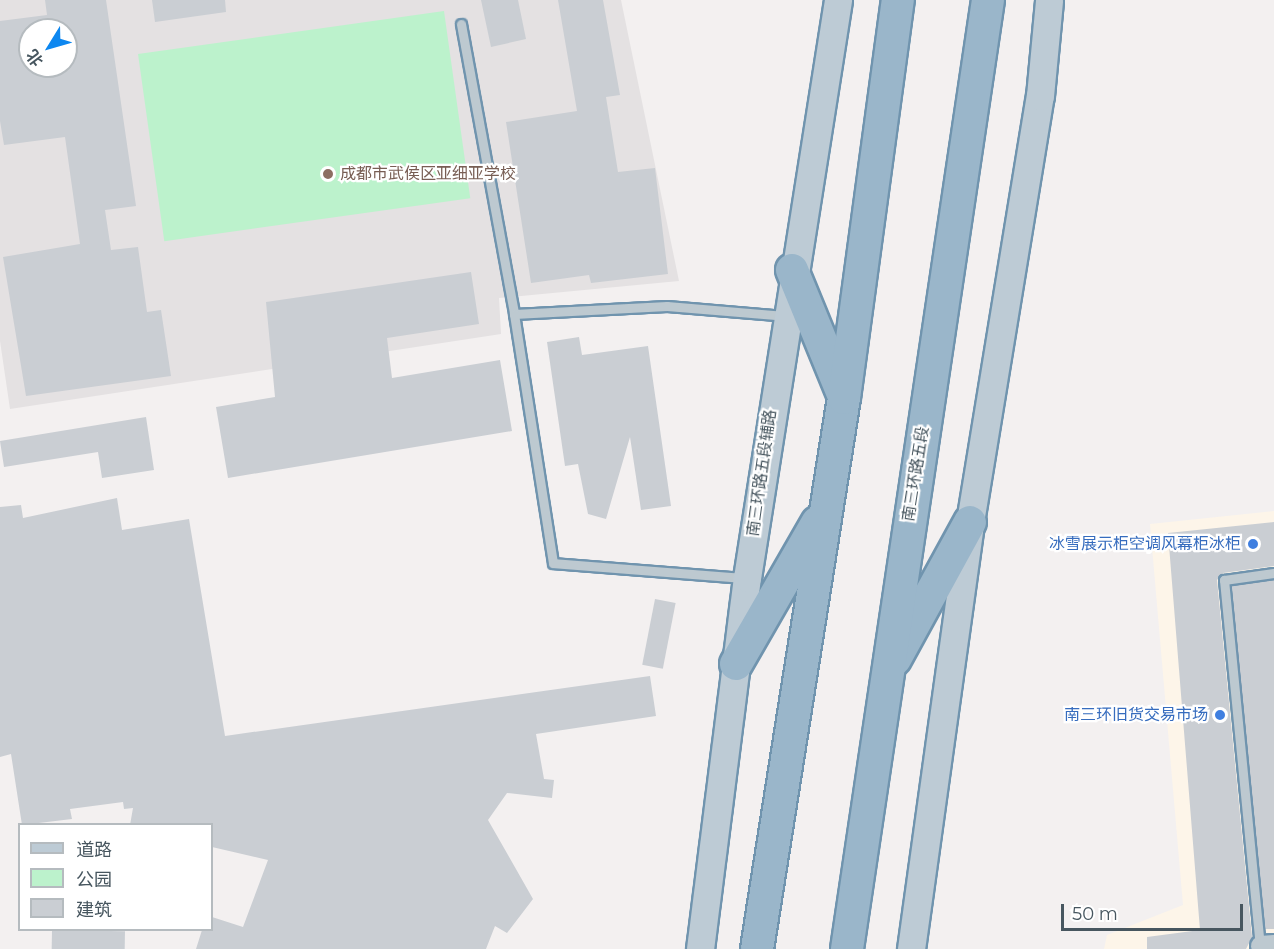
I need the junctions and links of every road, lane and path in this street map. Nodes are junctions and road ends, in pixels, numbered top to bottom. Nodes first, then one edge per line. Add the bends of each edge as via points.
1 (838, 0) edge
2 (898, 0) edge
3 (988, 0) edge
4 (1048, 0) edge
5 (461, 24) dead end
6 (792, 270) junction
7 (514, 314) junction
8 (785, 316) junction
9 (844, 398) junction
10 (826, 507) junction
11 (970, 522) junction
12 (1274, 573) edge
13 (747, 578) junction
14 (736, 664) junction
15 (885, 678) junction
16 (1265, 947) edge
17 (700, 949) edge
18 (757, 949) edge
19 (847, 949) edge
20 (911, 949) edge

1 - 6 main road, 南三环路五段辅路
2 - 9 highway
3 - 15 highway, 南三环路五段
4 - 11 main road via 1040,96
5 - 7 lane
6 - 8 main road, 南三环路五段辅路
6 - 9 highway
7 - 8 lane via 667,306
7 - 13 lane via 553,563
8 - 13 main road, 南三环路五段辅路
9 - 10 highway
10 - 14 highway
10 - 18 highway
11 - 15 highway
11 - 20 main road
12 - 16 lane via 1224,580
13 - 14 main road, 南三环路五段辅路
14 - 17 main road, 南三环路五段辅路
15 - 19 highway, 南三环路五段

